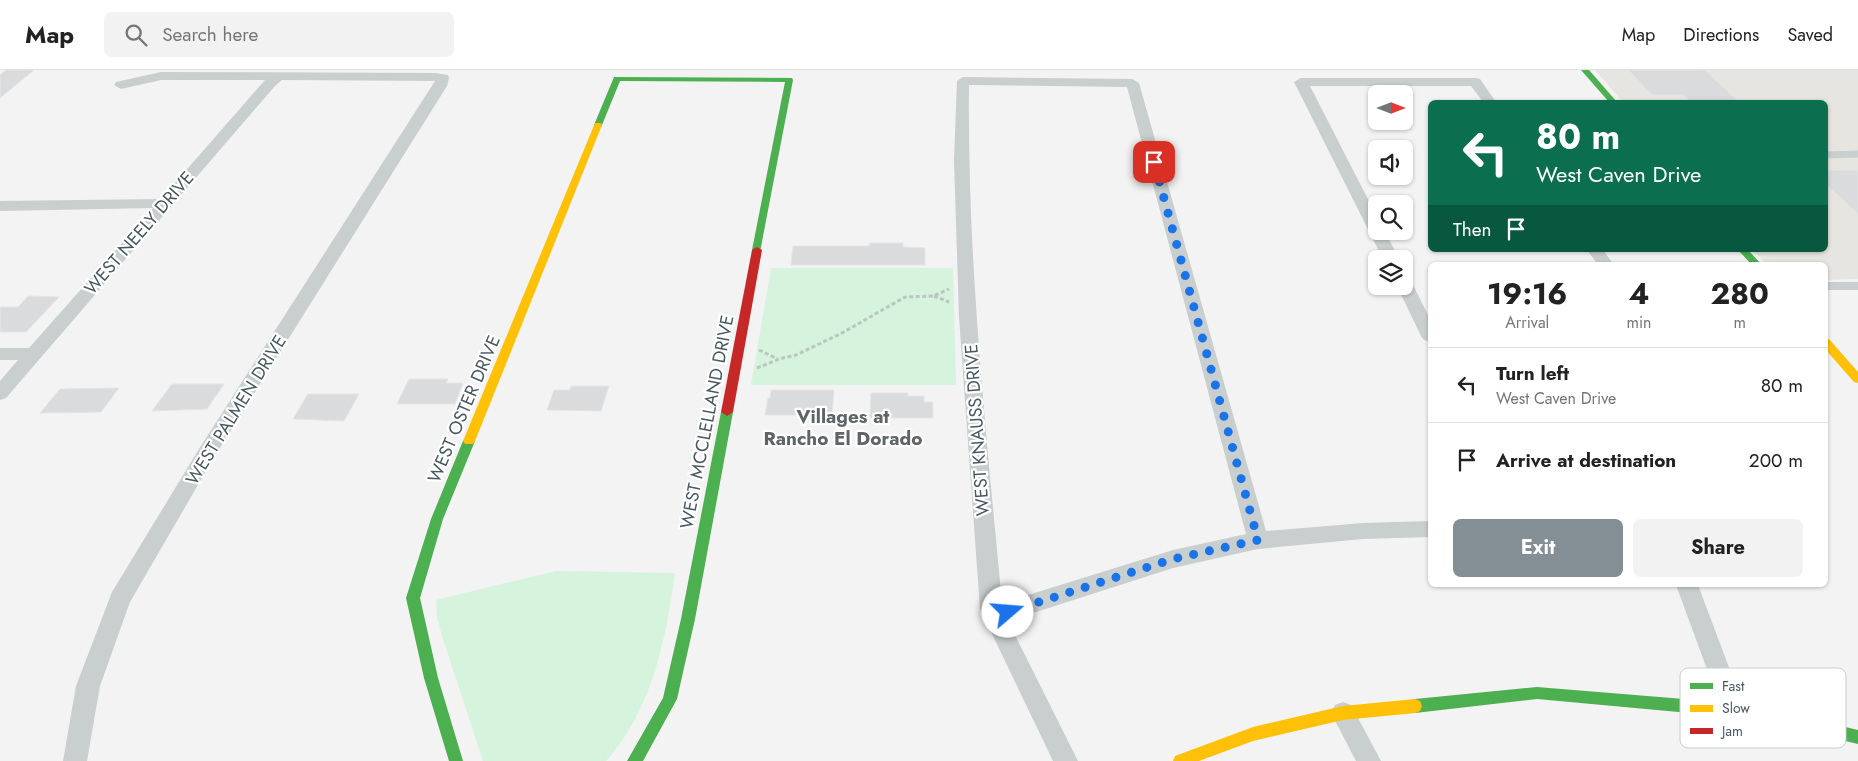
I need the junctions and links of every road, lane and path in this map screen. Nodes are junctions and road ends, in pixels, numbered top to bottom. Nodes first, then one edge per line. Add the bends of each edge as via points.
1 (1585, 70) edge
2 (279, 76) junction
3 (618, 79) joint
4 (120, 85) dead end
5 (1488, 100) edge
6 (1611, 100) edge
7 (1858, 154) edge
8 (1828, 155) edge
9 (165, 203) junction
10 (0, 206) edge
11 (1368, 212) edge
12 (1745, 252) edge
13 (1754, 262) edge
14 (956, 285) dead end
15 (1828, 286) edge
16 (1858, 286) edge
17 (1410, 295) edge
18 (1428, 332) edge
19 (1828, 345) edge
20 (0, 354) edge
21 (32, 354) junction
22 (752, 371) dead end
23 (1858, 379) edge
24 (0, 393) edge
25 (1428, 529) edge
26 (1258, 540) junction
27 (1688, 587) edge
28 (993, 613) junction
29 (1717, 668) edge
30 (1680, 706) edge
31 (1343, 713) junction
32 (75, 761) edge
33 (456, 761) edge
34 (634, 761) edge
35 (1066, 761) edge
36 (1180, 761) edge
37 (1369, 761) edge

1 - 6 street
2 - 4 street via 161,76
2 - 9 street, WEST NEELY DRIVE
2 - 32 street, WEST PALMEN DRIVE via 443,78 332,259 206,454 120,599 88,686
3 - 33 street, WEST OSTER DRIVE via 437,519 412,598 431,678
3 - 34 street, WEST MCCLELLAND DRIVE via 789,80 688,619 670,699
5 - 11 street via 1475,82 1301,82
7 - 8 lane
9 - 10 street
9 - 21 street, WEST NEELY DRIVE
12 - 13 street
14 - 22 path via 933,296 905,297 796,355
15 - 16 lane
17 - 18 street
19 - 23 street
20 - 21 street
21 - 24 street, WEST NEELY DRIVE
25 - 26 street
26 - 28 street via 1173,559 1008,612
26 - 28 street, WEST KNAUSS DRIVE via 1132,83 963,81 961,160 968,317
27 - 29 street
28 - 35 street, WEST KNAUSS DRIVE
30 - 31 street via 1537,694
31 - 36 street via 1253,734
31 - 37 street

